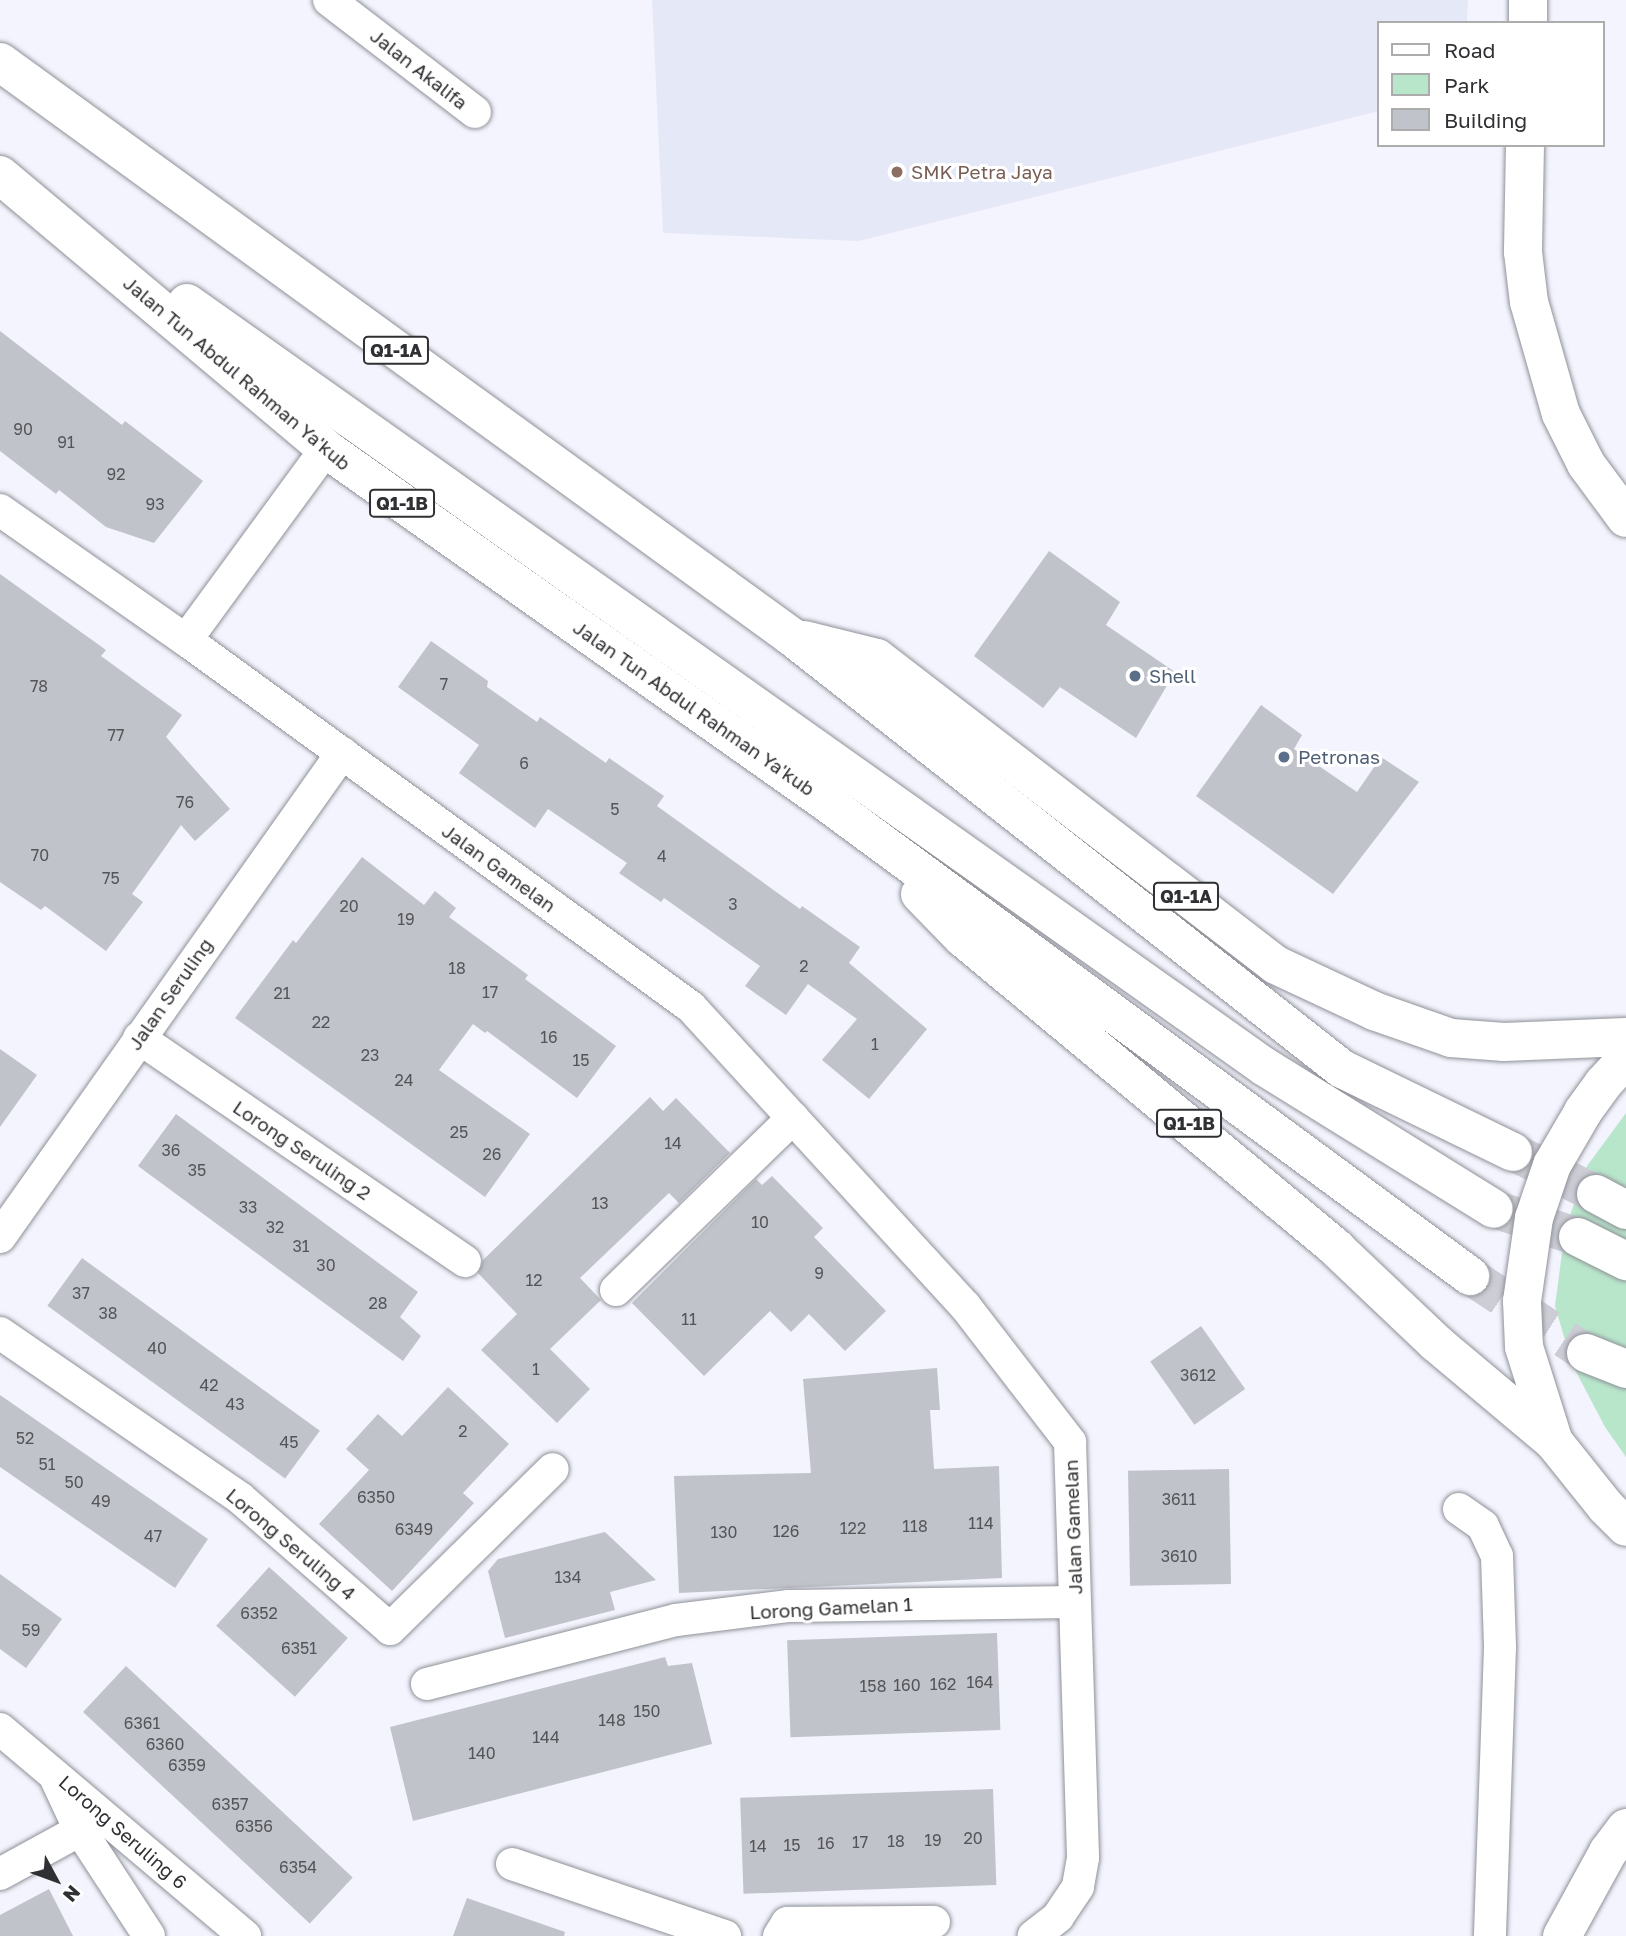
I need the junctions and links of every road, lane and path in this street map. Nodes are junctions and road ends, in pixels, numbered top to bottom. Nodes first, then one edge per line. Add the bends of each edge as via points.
1 (329, 0) edge
2 (1528, 0) edge
3 (1528, 21) edge
4 (0, 62) edge
5 (475, 112) dead end
6 (1525, 147) edge
7 (0, 173) edge
8 (326, 449) junction
9 (0, 510) edge
10 (1626, 519) edge
11 (792, 637) junction
12 (186, 640) junction
13 (342, 753) junction
14 (826, 802) junction
15 (1626, 1037) edge
16 (138, 1038) junction
17 (1626, 1059) edge
18 (793, 1118) junction
19 (1513, 1152) tunnel mouth
20 (1493, 1209) tunnel mouth
21 (0, 1237) edge
22 (1578, 1237) tunnel mouth
23 (465, 1261) dead end
24 (1626, 1261) edge
25 (1470, 1276) tunnel mouth
26 (616, 1290) dead end
27 (0, 1333) edge
28 (1586, 1353) tunnel mouth
29 (1626, 1370) edge
30 (1554, 1441) junction
31 (553, 1469) dead end
32 (1459, 1509) dead end
33 (1626, 1527) edge
34 (1076, 1602) junction
35 (427, 1684) dead end
36 (0, 1729) edge
37 (53, 1772) junction
38 (1626, 1828) edge
39 (80, 1830) junction
40 (512, 1864) dead end
41 (0, 1874) edge
42 (934, 1922) dead end
43 (149, 1936) edge
44 (245, 1936) edge
45 (725, 1936) edge
46 (779, 1936) edge
47 (1034, 1936) edge
48 (1490, 1936) edge
49 (1562, 1936) edge

1 - 5 street, Jalan Akalifa
2 - 3 main road
4 - 11 main road, Q1-1A
6 - 10 main road via 1523,252 1529,302 1561,414 1586,464
7 - 8 main road, Jalan Tun Abdul Rahman Ya'kub / Q1-1B
7 - 20 main road via 1265,1067
8 - 12 street
8 - 14 main road, Jalan Tun Abdul Rahman Ya'kub / Q1-1B
9 - 12 street, Jalan Gamelan
11 - 15 main road, Q1-1A via 877,658 1276,965 1349,1000 1451,1038 1504,1042
11 - 19 main road via 1342,1069
12 - 13 street, Jalan Gamelan
13 - 16 street, Jalan Seruling
13 - 18 street, Jalan Gamelan via 691,1007
14 - 25 main road
14 - 30 main road, Q1-1B via 963,937 1261,1183 1436,1343
16 - 21 street, Jalan Seruling
16 - 23 street, Lorong Seruling 2
17 - 30 main road via 1602,1084 1552,1165 1528,1245 1522,1301 1524,1347
18 - 26 street
18 - 34 street, Jalan Gamelan via 965,1306 1070,1443
22 - 24 main road
27 - 31 street, Lorong Seruling 4 via 240,1498 390,1629
28 - 29 main road
30 - 33 main road
32 - 48 street via 1483,1525 1497,1556 1500,1647
34 - 35 street, Lorong Gamelan 1 via 789,1606 676,1620
34 - 47 street, Jalan Gamelan via 1083,1858 1078,1887 1058,1917
36 - 37 street, Lorong Seruling 6
37 - 39 street
37 - 44 street, Lorong Seruling 6
38 - 49 main road
39 - 41 street
39 - 43 street
40 - 45 street
42 - 46 street via 786,1923

